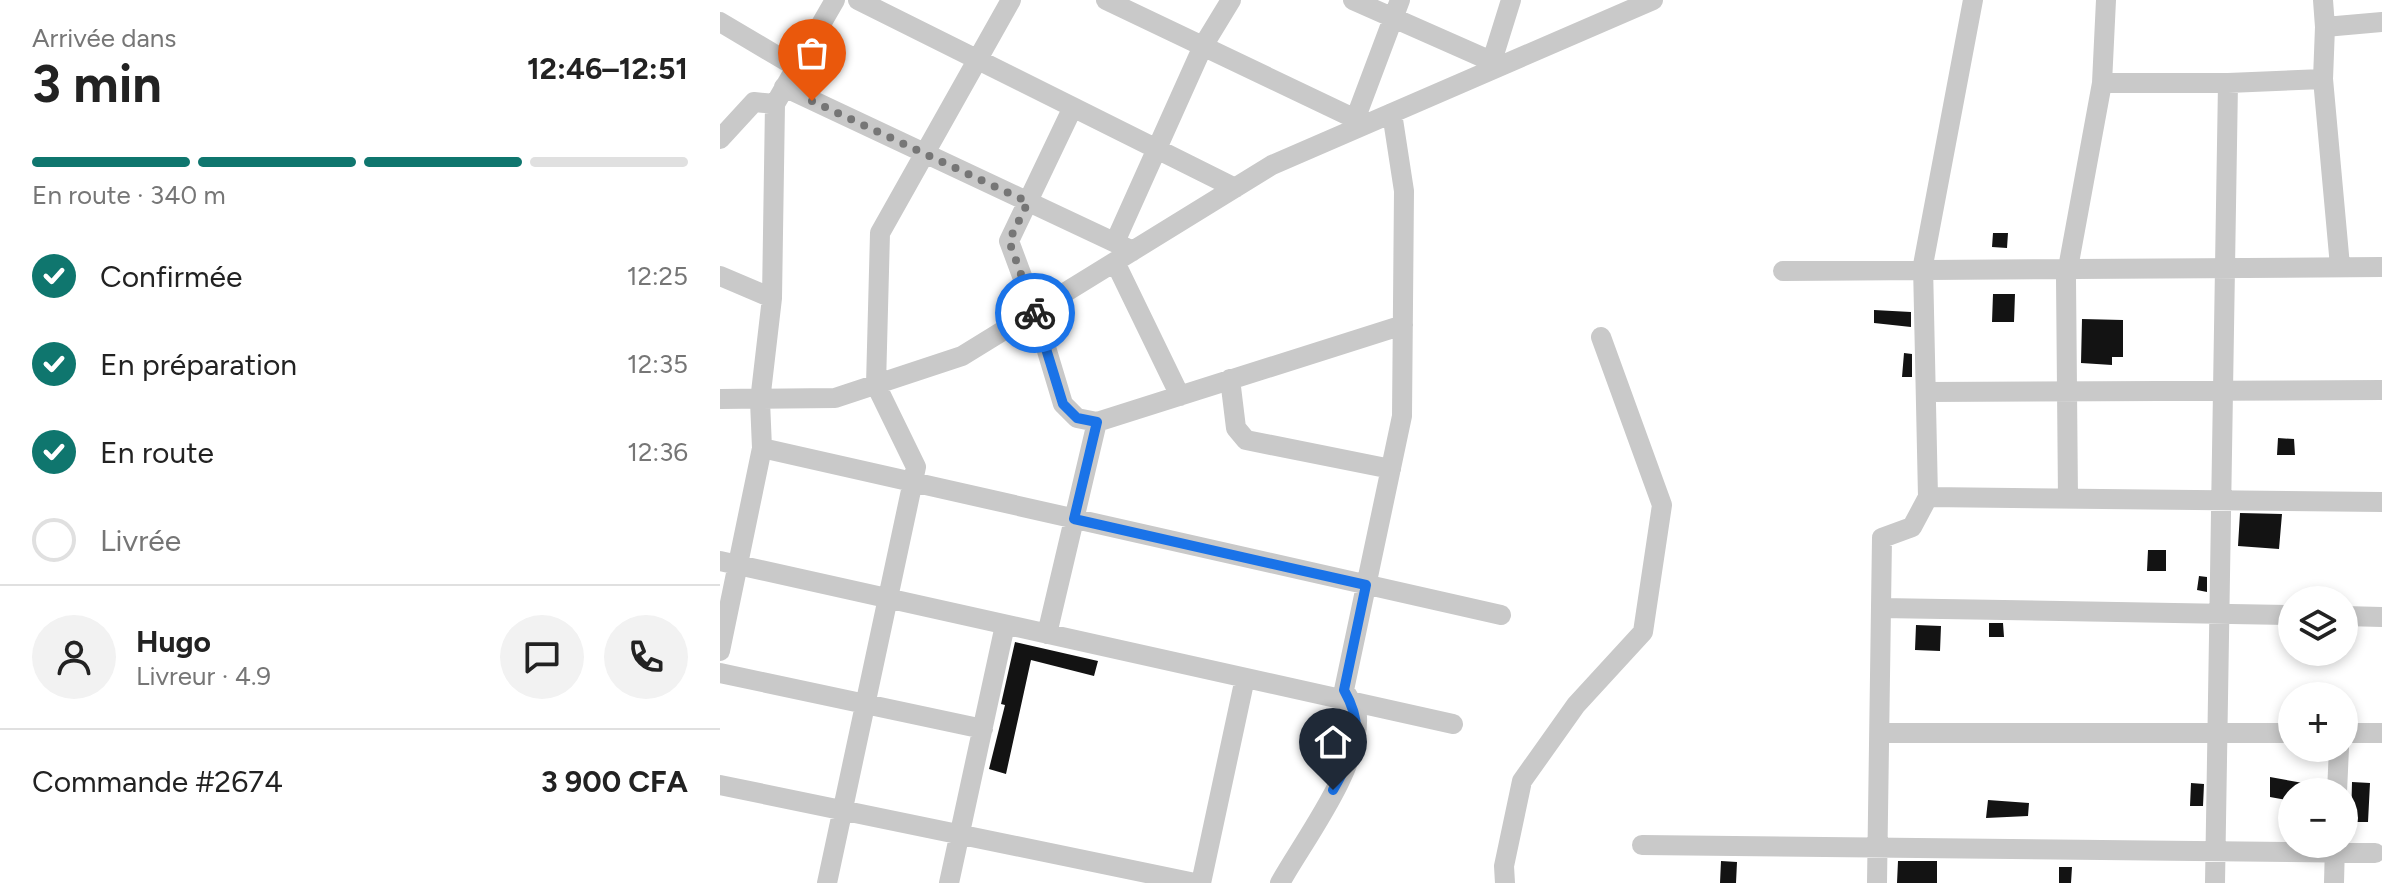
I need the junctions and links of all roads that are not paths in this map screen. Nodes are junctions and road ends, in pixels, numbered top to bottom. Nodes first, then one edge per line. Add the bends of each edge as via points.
1 (835, 0) edge
2 (858, 0) edge
3 (1011, 0) edge
4 (1106, 0) edge
5 (1231, 0) edge
6 (1353, 0) edge
7 (1511, 0) edge
8 (1653, 0) edge
9 (1973, 0) edge
10 (2106, 0) edge
11 (2323, 0) edge
12 (1396, 9) edge
13 (720, 22) edge
14 (2382, 22) edge
15 (2325, 27) junction
16 (1203, 46) junction
17 (978, 60) junction
18 (1496, 63) junction
19 (796, 67) junction
20 (2323, 79) junction
21 (2102, 83) junction
22 (2228, 83) junction
23 (779, 96) junction
24 (1073, 107) junction
25 (1392, 113) junction
26 (1361, 121) junction
27 (720, 139) edge
28 (1157, 148) junction
29 (925, 153) junction
30 (1235, 188) junction
31 (1028, 202) junction
32 (1121, 252) junction
33 (2340, 266) junction
34 (2223, 267) junction
35 (2382, 267) edge
36 (2068, 269) junction
37 (1923, 270) junction
38 (1783, 271) dead end
39 (720, 276) edge
40 (772, 298) junction
41 (1035, 311) junction
42 (1403, 325) junction
43 (1601, 337) dead end
44 (1230, 379) junction
45 (876, 385) junction
46 (2221, 389) junction
47 (2067, 390) junction
48 (2382, 390) edge
49 (1926, 392) junction
50 (1180, 396) junction
51 (720, 399) edge
52 (760, 401) junction
53 (1097, 422) junction
54 (762, 448) junction
55 (1391, 469) junction
56 (913, 483) junction
57 (1928, 497) junction
58 (2068, 499) junction
59 (2220, 501) junction
60 (2382, 502) edge
61 (1074, 519) junction
62 (729, 563) edge
63 (1366, 585) junction
64 (888, 598) junction
65 (1881, 608) junction
66 (2220, 614) junction
67 (1501, 615) dead end
68 (2278, 615) edge
69 (2358, 616) edge
70 (2382, 617) edge
71 (1005, 625) junction
72 (1047, 634) junction
73 (720, 651) edge
74 (720, 673) edge
75 (1245, 678) junction
76 (1350, 701) junction
77 (865, 704) junction
78 (1453, 724) dead end
79 (983, 729) junction
80 (1880, 733) junction
81 (2219, 733) junction
82 (2278, 733) edge
83 (2358, 733) edge
84 (2382, 733) edge
85 (720, 785) edge
86 (842, 810) junction
87 (959, 834) junction
88 (1642, 845) dead end
89 (1877, 848) junction
90 (2278, 849) edge
91 (2215, 851) junction
92 (2358, 851) edge
93 (2375, 853) dead end
94 (2335, 858) edge
95 (827, 883) edge
96 (949, 883) edge
97 (1195, 883) edge
98 (1201, 883) edge
99 (1280, 883) edge
100 (1505, 883) edge
101 (1877, 883) edge
102 (2215, 883) edge
103 (2334, 883) edge

1 - 19 street
2 - 17 street
3 - 17 street
4 - 16 street
5 - 16 street
6 - 12 street
7 - 18 street
8 - 18 street
9 - 37 street
10 - 21 street
11 - 15 street
12 - 18 street
12 - 26 street
13 - 19 street
14 - 15 street
15 - 20 street
16 - 26 street
16 - 28 street
17 - 24 street
17 - 29 street
18 - 25 street
19 - 23 street
20 - 22 street
20 - 33 street
21 - 22 street
21 - 36 street
22 - 34 street
23 - 27 street via 754,102
23 - 29 street
23 - 40 street
24 - 28 street
24 - 31 street
25 - 26 street
25 - 42 street via 1404,191
26 - 30 street
28 - 30 street
28 - 32 street
29 - 31 street
29 - 45 street via 880,233
30 - 32 street
31 - 32 street
31 - 41 street via 1009,241
32 - 41 street
32 - 50 street
33 - 34 street
33 - 35 street
34 - 36 street
34 - 46 street
36 - 37 street
36 - 47 street
37 - 38 street
37 - 49 street
39 - 40 street
40 - 52 street
41 - 45 street via 962,356
41 - 53 street via 1063,404 1077,418
42 - 44 street
42 - 55 street via 1402,416
43 - 100 street via 1662,505 1643,632 1576,705 1522,781
44 - 50 street
44 - 55 street via 1236,428 1246,440
45 - 52 street via 835,398
45 - 56 street via 916,467
46 - 47 street
46 - 48 street
46 - 59 street
47 - 49 street
47 - 58 street
49 - 57 street
50 - 53 street
51 - 52 street
52 - 54 street
53 - 61 street
54 - 56 street
54 - 62 street
55 - 63 street
56 - 61 street
56 - 64 street
57 - 58 street
57 - 65 street via 1912,527 1882,538
58 - 59 street
59 - 60 street
59 - 66 street
61 - 63 street
61 - 72 street
62 - 64 street
62 - 73 street
63 - 67 street
63 - 76 street via 1344,690
64 - 71 street
64 - 77 street
65 - 66 street
65 - 80 street
66 - 68 street
66 - 81 street
69 - 70 street
71 - 72 street
71 - 79 street
72 - 75 street
74 - 77 street
75 - 76 street
75 - 98 street
76 - 78 street
76 - 99 street via 1357,713 1357,736 1346,767
77 - 79 street
77 - 86 street
79 - 87 street
80 - 81 street
80 - 89 street
81 - 82 street
81 - 91 street
83 - 84 street
85 - 86 street
86 - 87 street
86 - 95 street
87 - 96 street
87 - 97 street
88 - 89 street
89 - 91 street
89 - 101 street
90 - 91 street
91 - 102 street
92 - 93 street
94 - 103 street

